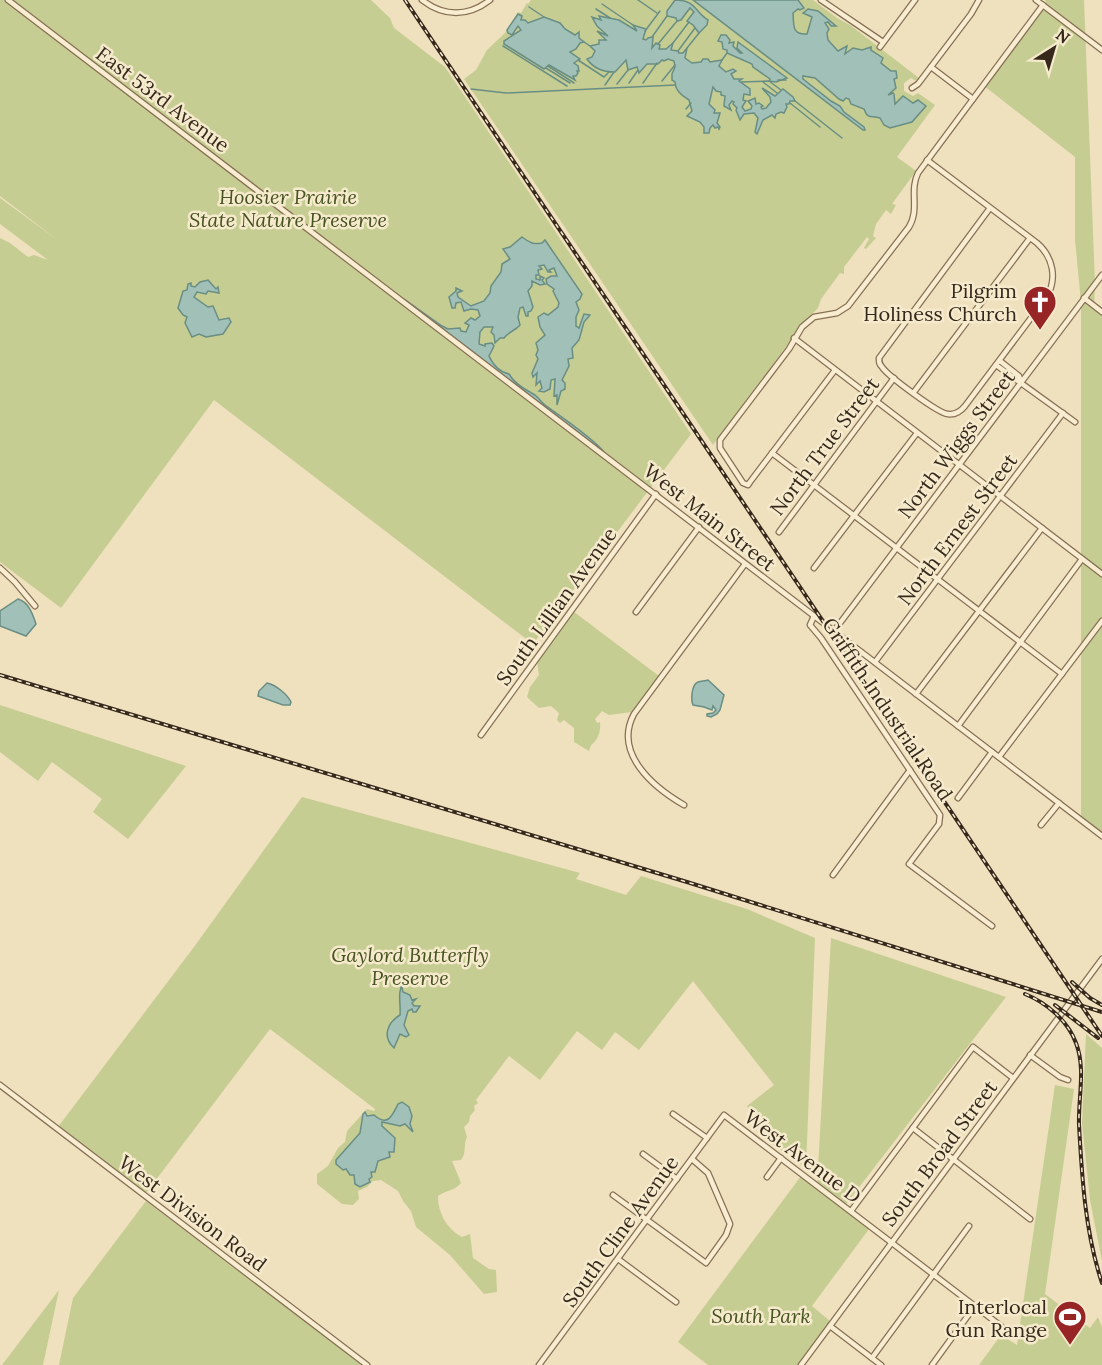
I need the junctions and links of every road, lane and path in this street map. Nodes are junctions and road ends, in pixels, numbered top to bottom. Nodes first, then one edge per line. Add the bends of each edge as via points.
1 (9, 0) edge
2 (422, 0) edge
3 (490, 0) edge
4 (821, 0) edge
5 (915, 0) edge
6 (979, 0) edge
7 (1036, 0) edge
8 (1043, 5) junction
9 (1102, 50) edge
10 (932, 67) junction
11 (912, 88) dead end
12 (973, 99) junction
13 (927, 160) junction
14 (990, 208) junction
15 (299, 222) joint
16 (1030, 238) junction
17 (1102, 274) edge
18 (1084, 298) junction
19 (1102, 312) edge
20 (794, 338) junction
21 (998, 363) junction
22 (835, 370) junction
23 (894, 378) junction
24 (1021, 382) junction
25 (914, 392) junction
26 (876, 402) junction
27 (1063, 413) junction
28 (1075, 422) dead end
29 (917, 433) junction
30 (772, 453) junction
31 (959, 465) junction
32 (813, 485) junction
33 (656, 494) junction
34 (1000, 496) junction
35 (855, 516) junction
36 (699, 527) junction
37 (1042, 528) junction
38 (779, 532) dead end
39 (896, 548) junction
40 (1082, 559) junction
41 (745, 564) junction
42 (0, 568) edge
43 (814, 568) dead end
44 (1102, 574) edge
45 (938, 579) junction
46 (35, 606) dead end
47 (979, 611) junction
48 (636, 612) dead end
49 (814, 616) junction
50 (1102, 621) edge
51 (834, 631) junction
52 (1020, 643) junction
53 (875, 662) junction
54 (1062, 674) junction
55 (916, 694) junction
56 (957, 726) junction
57 (481, 735) dead end
58 (992, 752) junction
59 (999, 758) junction
60 (910, 770) junction
61 (958, 798) dead end
62 (1059, 803) junction
63 (684, 805) dead end
64 (1041, 825) dead end
65 (1102, 836) edge
66 (833, 875) dead end
67 (992, 926) dead end
68 (1102, 962) edge
69 (1030, 1055) junction
70 (1013, 1078) junction
71 (1068, 1080) dead end
72 (0, 1085) edge
73 (674, 1114) dead end
74 (724, 1115) joint
75 (913, 1128) junction
76 (707, 1138) junction
77 (643, 1154) dead end
78 (781, 1158) junction
79 (692, 1159) junction
80 (953, 1159) junction
81 (767, 1177) dead end
82 (677, 1179) junction
83 (613, 1195) dead end
84 (851, 1212) junction
85 (647, 1219) junction
86 (1030, 1219) dead end
87 (969, 1226) dead end
88 (892, 1242) junction
89 (618, 1258) junction
90 (934, 1275) junction
91 (676, 1302) dead end
92 (975, 1306) junction
93 (830, 1326) junction
94 (1001, 1326) dead end
95 (872, 1358) junction
96 (368, 1365) edge
97 (539, 1365) edge
98 (801, 1365) edge
99 (881, 1365) edge
100 (932, 1365) edge

1 - 15 street, East 53rd Avenue
2 - 3 street via 439,11 458,14
4 - 5 street via 881,44
6 - 10 street
7 - 8 street
8 - 9 street
8 - 12 street
10 - 11 street
10 - 12 street
12 - 13 street
13 - 14 street
13 - 20 street via 916,175 915,211 909,227 848,306 811,319
14 - 16 street
14 - 23 street, North True Street via 881,353 882,367
15 - 33 street, West Main Street
16 - 21 street via 1050,260 1052,285
16 - 25 street
17 - 18 street, North Wiggs Street
18 - 19 street
18 - 24 street, North Wiggs Street
20 - 22 street
20 - 30 street via 718,444 746,484
21 - 24 street
21 - 25 street via 965,406 954,414 940,412
22 - 26 street
22 - 30 street
23 - 25 street
23 - 26 street, North True Street
24 - 27 street
24 - 31 street, North Wiggs Street
26 - 29 street
26 - 32 street, North True Street
27 - 28 street
27 - 34 street, North Ernest Street
29 - 31 street
29 - 35 street
30 - 32 street
31 - 34 street
31 - 39 street, North Wiggs Street
32 - 35 street
32 - 38 street, North True Street
33 - 36 street, West Main Street
33 - 57 street, South Lillian Avenue
34 - 37 street
34 - 45 street, North Ernest Street
35 - 39 street
35 - 43 street
36 - 41 street, West Main Street
36 - 48 street
37 - 40 street
37 - 47 street
39 - 45 street
39 - 51 street, North Wiggs Street
40 - 44 street
40 - 52 street
41 - 49 street, West Main Street
41 - 63 street via 629,726 629,746 640,768 660,789
42 - 46 street
45 - 47 street
45 - 53 street, North Ernest Street
47 - 52 street
47 - 55 street
49 - 51 street, West Main Street
49 - 60 street, Griffith Industrial Road via 810,625
50 - 54 street
51 - 53 street, West Main Street
52 - 54 street
52 - 56 street
53 - 55 street, West Main Street
54 - 59 street
55 - 56 street, West Main Street
56 - 58 street, West Main Street
58 - 59 street, West Main Street
58 - 61 street
59 - 62 street, West Main Street
60 - 66 street
60 - 67 street, Griffith Industrial Road via 940,814 940,820 909,864
62 - 64 street
62 - 65 street, West Main Street
68 - 69 street, South Broad Street
69 - 70 street, South Broad Street
69 - 71 street
70 - 75 street via 973,1047
70 - 80 street, South Broad Street
72 - 96 street, West Division Road
73 - 76 street
74 - 76 street, South Cline Avenue
74 - 78 street, West Avenue D
75 - 80 street
75 - 84 street
76 - 79 street, South Cline Avenue
77 - 82 street
78 - 81 street
78 - 84 street, West Avenue D
79 - 82 street, South Cline Avenue
79 - 85 street via 708,1173 729,1222 728,1233 706,1263
80 - 86 street
80 - 88 street, South Broad Street
82 - 85 street, South Cline Avenue
83 - 85 street
84 - 88 street, West Avenue D
85 - 89 street, South Cline Avenue
87 - 90 street
88 - 90 street, West Avenue D
88 - 93 street, South Broad Street
89 - 91 street
89 - 97 street, South Cline Avenue
90 - 92 street, West Avenue D
90 - 95 street
92 - 94 street, West Avenue D
92 - 100 street
93 - 95 street
93 - 98 street, South Broad Street
95 - 99 street

